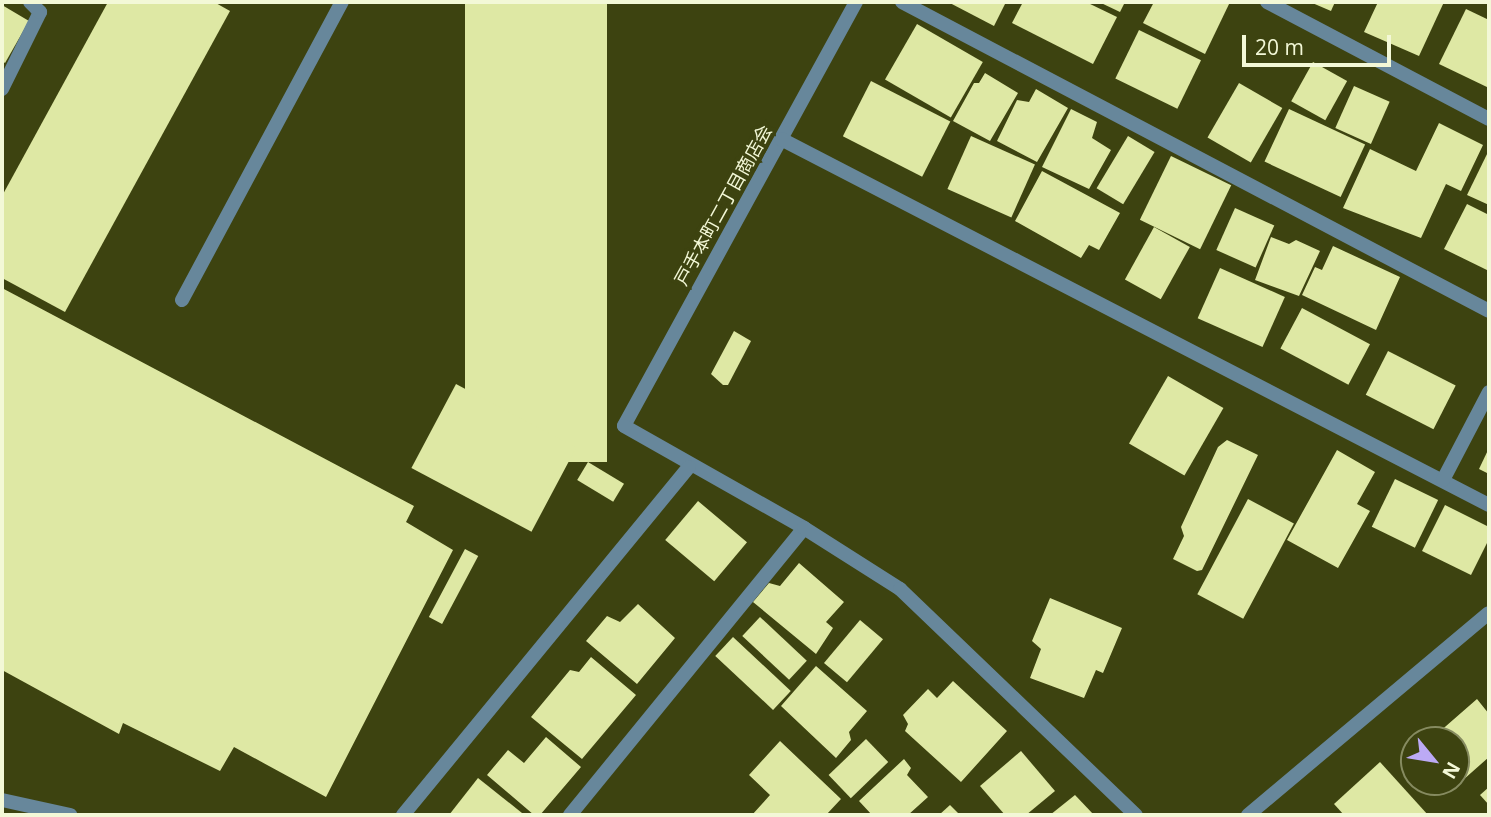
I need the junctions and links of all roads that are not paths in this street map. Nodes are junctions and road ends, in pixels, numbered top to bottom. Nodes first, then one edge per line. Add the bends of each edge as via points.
1 (30, 2) edge
2 (342, 2) edge
3 (856, 2) edge
4 (902, 2) edge
5 (1267, 2) edge
6 (2, 89) edge
7 (1489, 119) edge
8 (781, 139) junction
9 (182, 300) dead end
10 (1489, 311) edge
11 (1489, 392) edge
12 (689, 467) junction
13 (1443, 480) junction
14 (1489, 505) edge
15 (804, 527) junction
16 (1489, 613) edge
17 (2, 800) edge
18 (70, 815) edge
19 (403, 815) edge
20 (570, 815) edge
21 (1136, 815) edge
22 (1248, 815) edge

1 - 6 street via 40,12
2 - 9 street
3 - 8 street, 戸手本町二丁目商店会
4 - 10 street
5 - 7 street
8 - 12 street, 戸手本町二丁目商店会 via 624,426
8 - 13 street
11 - 13 street
12 - 15 street
12 - 19 street
13 - 14 street
15 - 20 street
15 - 21 street via 900,589
16 - 22 street
17 - 18 street

